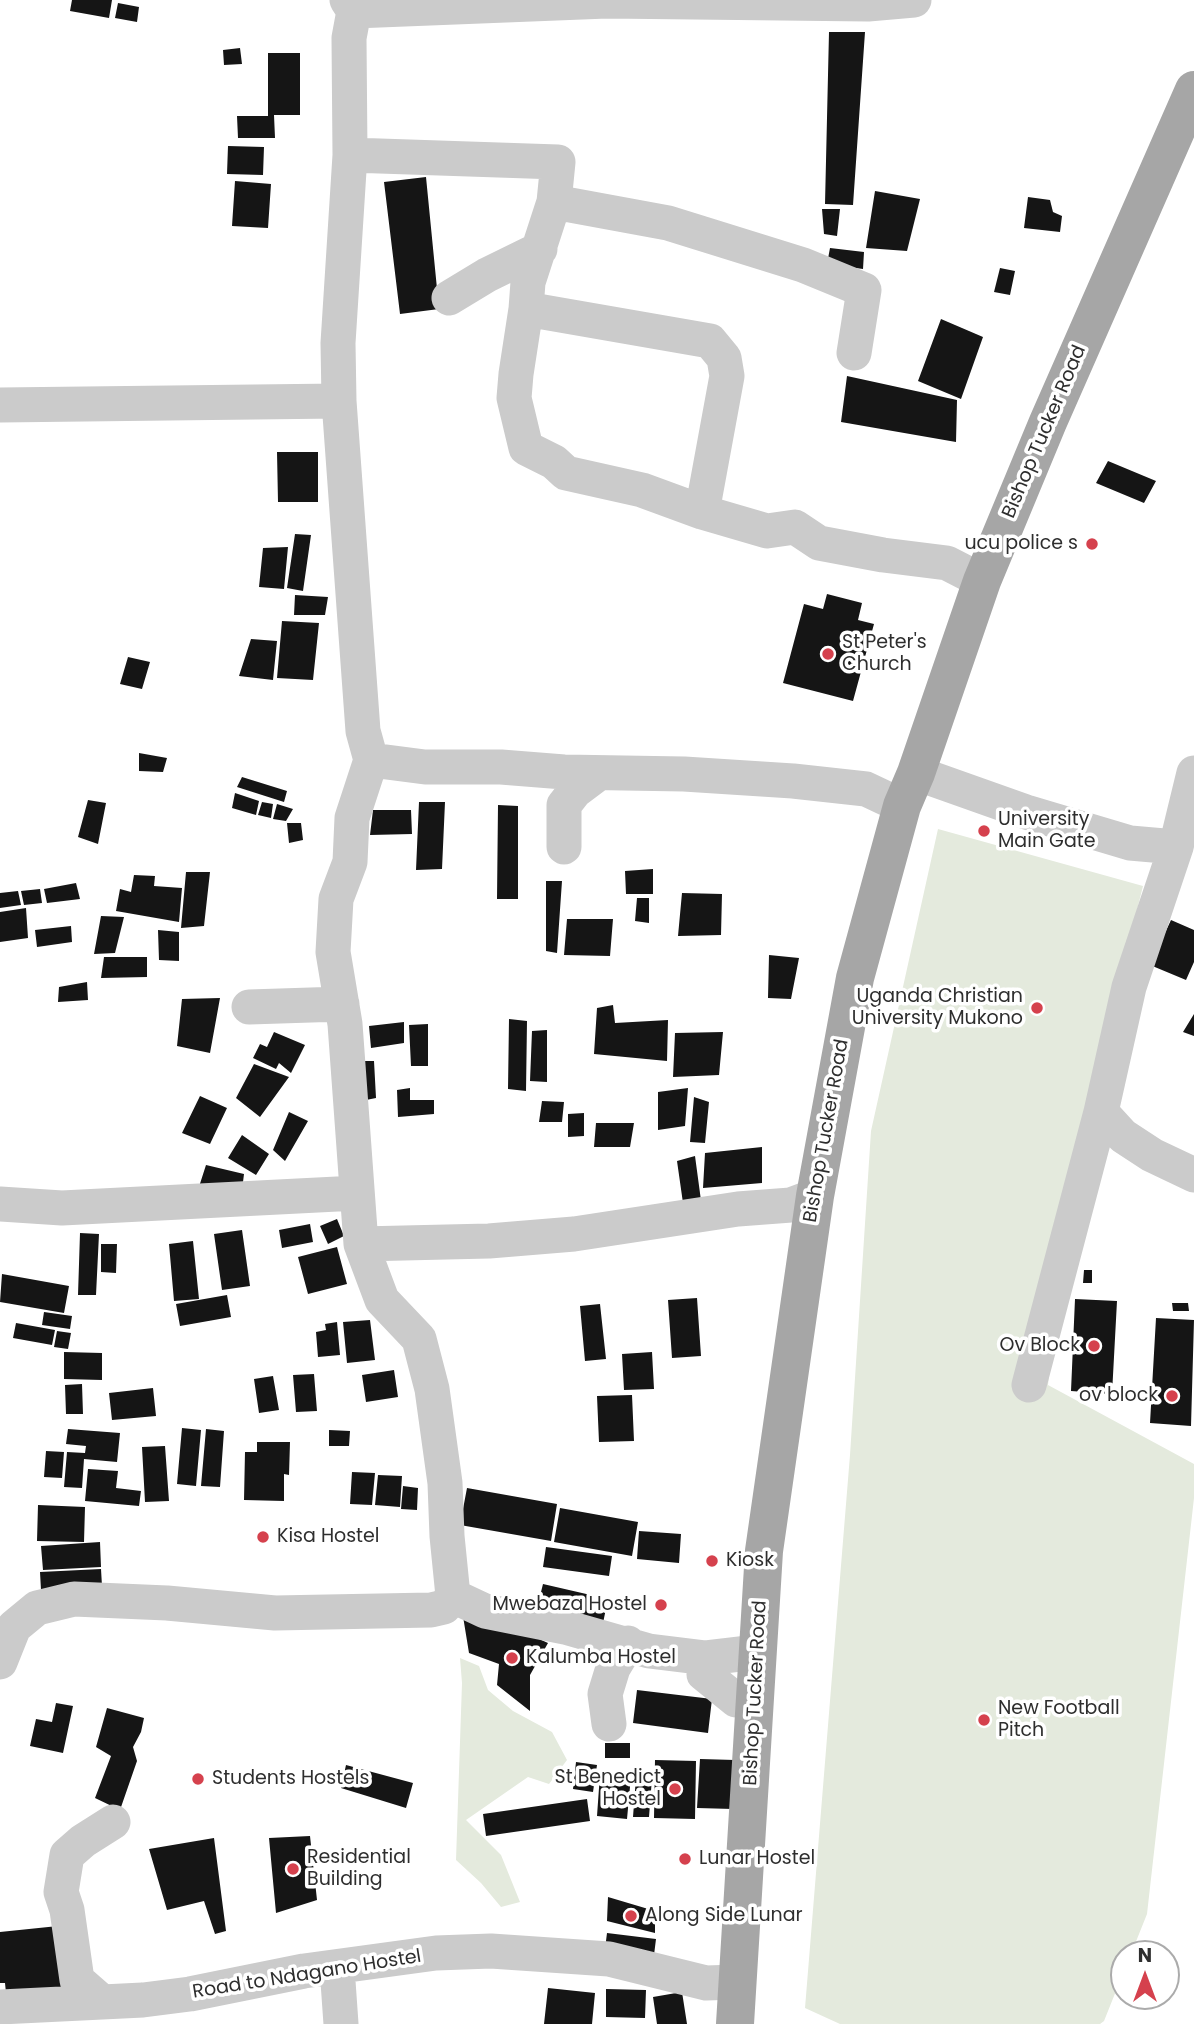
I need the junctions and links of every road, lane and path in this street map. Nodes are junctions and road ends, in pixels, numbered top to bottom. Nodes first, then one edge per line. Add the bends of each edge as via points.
1 (914, 0) edge
2 (350, 5) edge
3 (1194, 89) edge
4 (350, 155) junction
5 (554, 202) junction
6 (540, 250) junction
7 (449, 298) dead end
8 (526, 309) junction
9 (854, 353) dead end
10 (339, 401) junction
11 (0, 405) edge
12 (702, 512) junction
13 (982, 581) junction
14 (371, 760) junction
15 (599, 773) junction
16 (1194, 773) edge
17 (909, 790) junction
18 (564, 847) dead end
19 (1176, 847) junction
20 (342, 1004) junction
21 (249, 1007) dead end
22 (1101, 1112) junction
23 (1194, 1175) edge
24 (357, 1193) junction
25 (814, 1196) junction
26 (0, 1204) edge
27 (361, 1244) junction
28 (1029, 1385) dead end
29 (453, 1596) junction
30 (628, 1643) junction
31 (757, 1652) junction
32 (706, 1658) junction
33 (0, 1662) edge
34 (736, 1700) dead end
35 (609, 1724) dead end
36 (113, 1822) dead end
37 (337, 1967) junction
38 (737, 1982) junction
39 (102, 2001) junction
40 (0, 2007) edge
41 (341, 2024) edge
42 (735, 2024) edge

1 - 2 street via 868,4 607,1
2 - 4 street
3 - 13 main road, Bishop Tucker Road
4 - 5 street via 558,162
4 - 10 street via 338,343
5 - 6 street
5 - 9 street via 668,223 803,265 864,290
6 - 7 street
6 - 8 street via 528,282
8 - 12 street via 514,398 526,449 554,461 566,473 642,490
8 - 12 street via 710,341 724,358 727,376
10 - 11 street
10 - 14 street via 363,731
12 - 13 street via 767,531 795,527 819,543 947,563
13 - 17 main road, Bishop Tucker Road
14 - 15 street via 425,767
14 - 20 street via 352,818 351,862 336,899 333,952
15 - 17 street via 684,774
15 - 18 street via 564,805
16 - 19 street
17 - 19 street via 1026,812 1130,843
17 - 25 main road, Bishop Tucker Road via 855,978
19 - 22 street via 1129,987
20 - 21 street
20 - 24 street
22 - 23 street via 1123,1136
22 - 28 street
24 - 26 street via 62,1208
24 - 27 street
25 - 27 street via 791,1205 574,1234
25 - 31 main road, Bishop Tucker Road via 764,1552
27 - 29 street via 382,1300 419,1339 432,1389 445,1482
29 - 30 street via 485,1611
29 - 33 street via 444,1606 431,1610 275,1613 74,1599 37,1608 14,1627
30 - 32 street
30 - 35 street via 613,1668 606,1694
31 - 32 street
31 - 38 main road, Bishop Tucker Road
32 - 34 street via 704,1674
36 - 39 street via 67,1855 61,1892 77,1980
37 - 38 street, Road to Ndagano Hostel via 436,1953 514,1952 609,1959 706,1983
37 - 39 street, Road to Ndagano Hostel via 190,1994
37 - 41 street
38 - 42 main road, Bishop Tucker Road
39 - 40 street, Road to Ndagano Hostel

